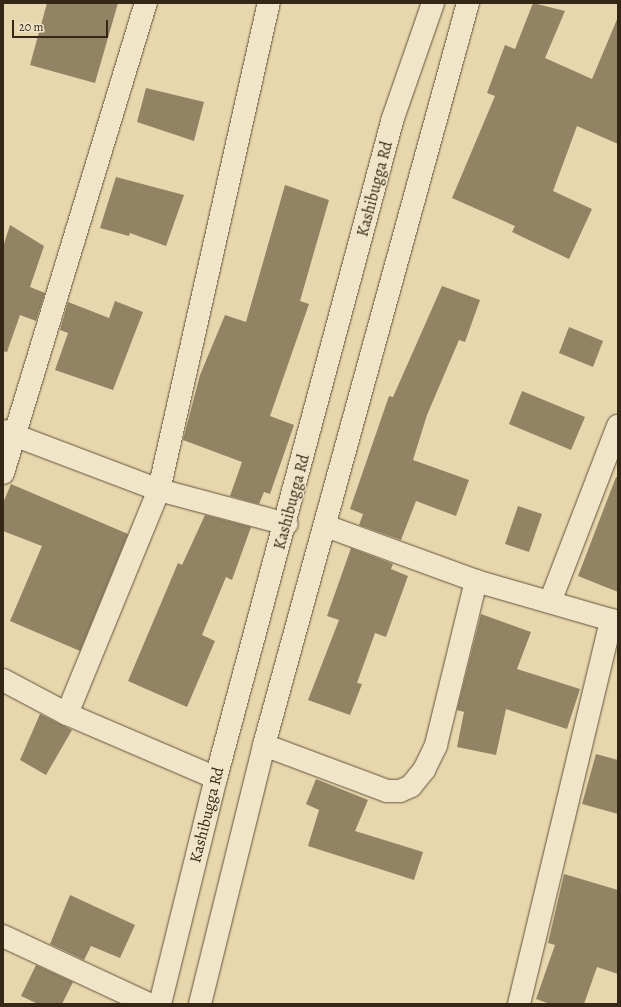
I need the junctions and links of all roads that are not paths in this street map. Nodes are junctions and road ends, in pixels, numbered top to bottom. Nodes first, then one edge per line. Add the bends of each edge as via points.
1 (146, 3) edge
2 (269, 3) edge
3 (433, 3) edge
4 (468, 3) edge
5 (618, 426) edge
6 (10, 434) edge
7 (3, 473) edge
8 (159, 490) junction
9 (287, 524) junction
10 (326, 526) junction
11 (476, 581) junction
12 (550, 602) junction
13 (614, 621) edge
14 (3, 680) edge
15 (67, 714) junction
16 (264, 745) junction
17 (216, 778) junction
18 (3, 936) edge
19 (149, 1004) edge
20 (160, 1004) edge
21 (200, 1004) edge
22 (519, 1004) edge

1 - 6 street
2 - 8 street
3 - 9 street, Kashibugga Rd via 394,118
4 - 10 street
5 - 12 street
6 - 7 street
6 - 8 street
8 - 9 street
8 - 15 street
9 - 17 street, Kashibugga Rd
10 - 11 street
10 - 16 street
11 - 12 street
11 - 16 street via 436,745 424,770 411,786 400,791 387,791
12 - 13 street
13 - 22 street
14 - 15 street
15 - 17 street
16 - 21 street
17 - 20 street, Kashibugga Rd
18 - 19 street

